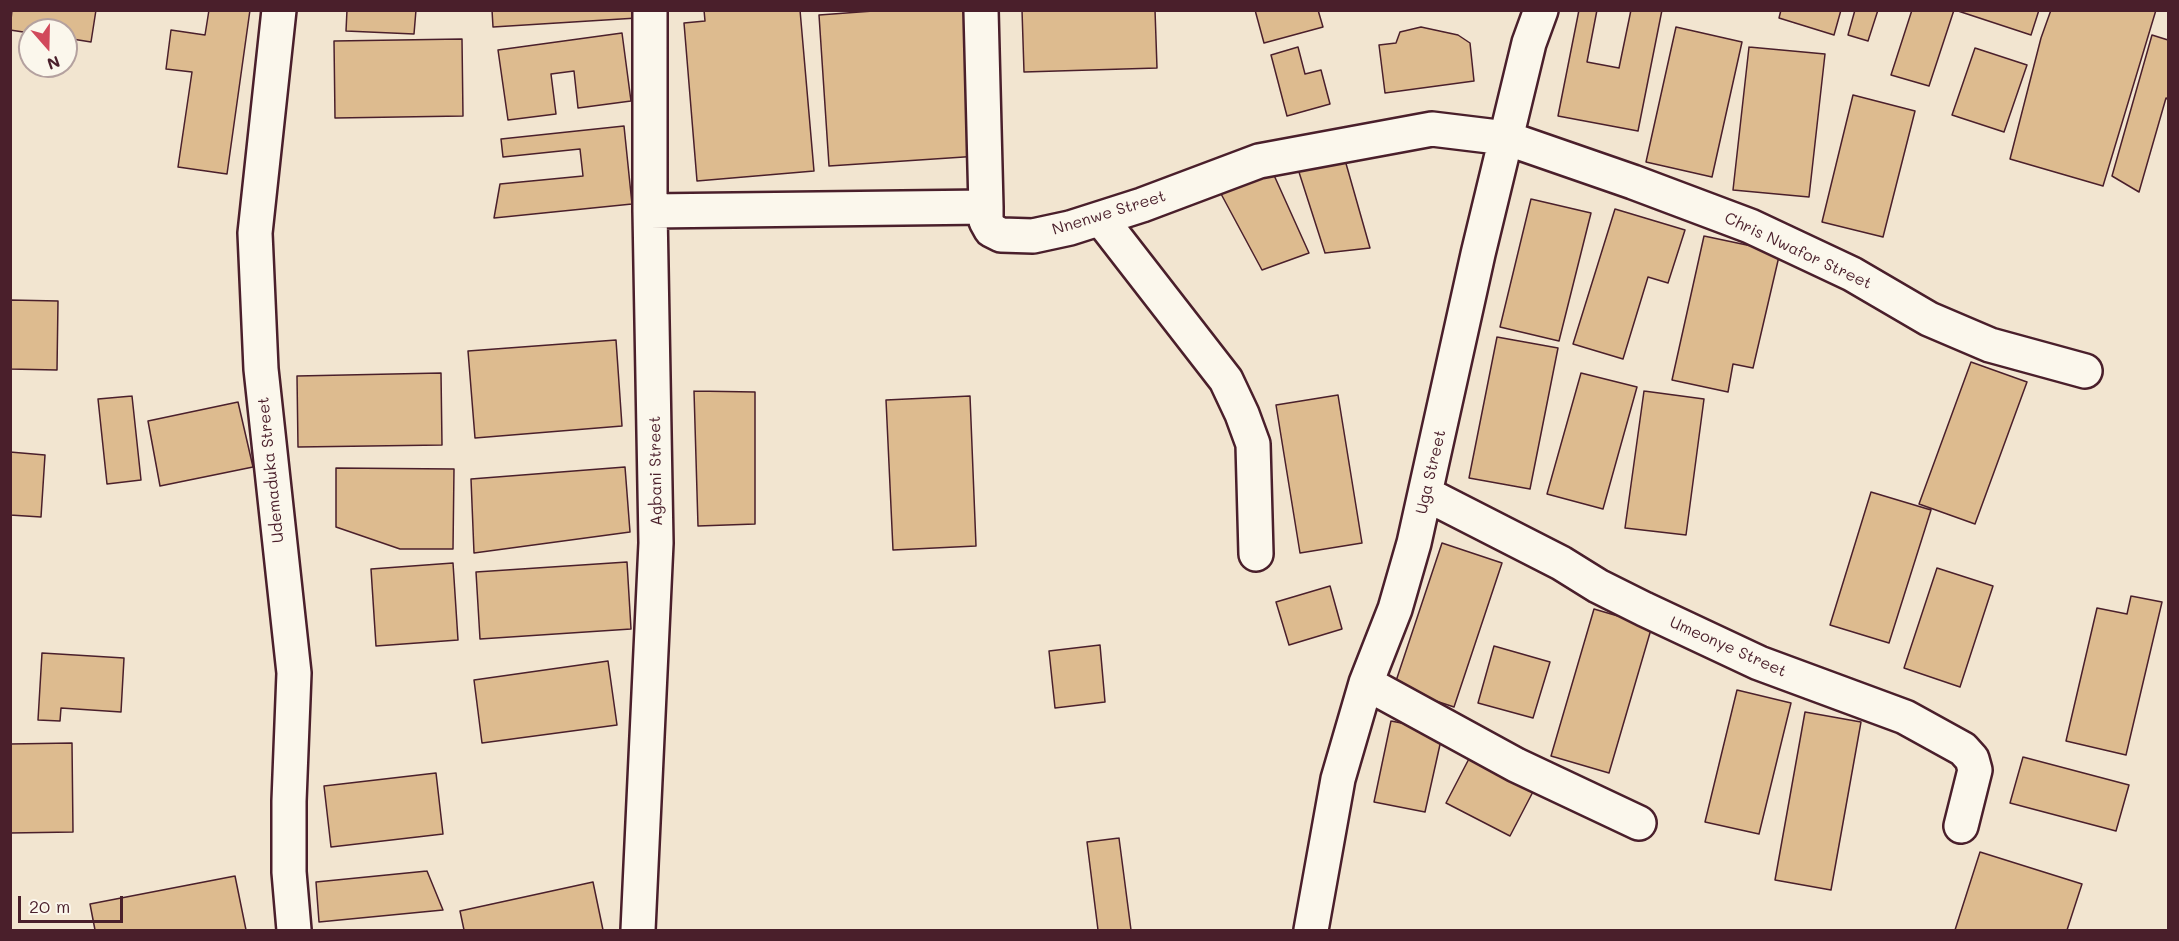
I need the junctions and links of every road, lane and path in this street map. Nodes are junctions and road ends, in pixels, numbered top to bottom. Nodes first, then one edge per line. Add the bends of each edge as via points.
1 (279, 10) edge
2 (650, 10) edge
3 (981, 10) edge
4 (1542, 10) edge
5 (1506, 138) junction
6 (986, 207) junction
7 (650, 211) junction
8 (1101, 219) junction
9 (2085, 371) dead end
10 (1426, 494) junction
11 (1256, 554) dead end
12 (1366, 683) junction
13 (1640, 823) dead end
14 (1961, 826) dead end
15 (294, 930) edge
16 (638, 930) edge
17 (1311, 930) edge

1 - 15 street, Udemaduka Street via 255,233 261,369 294,673 289,801
2 - 7 street, Agbani Street
3 - 6 street
4 - 5 street, Uga Street via 1529,43
5 - 8 street, Nnenwe Street via 1432,129 1259,161
5 - 9 street, Chris Nwafor Street via 1750,226 1852,274 1929,320 1990,345
5 - 10 street, Uga Street
6 - 7 street
6 - 8 street, Nnenwe Street via 986,221 991,230 1001,235 1033,236
7 - 16 street, Agbani Street via 656,543
8 - 11 street via 1226,380 1242,414 1253,444
10 - 12 street, Uga Street via 1395,609
10 - 14 street, Umeonye Street via 1644,609 1760,663 1905,717 1963,749 1975,770
12 - 13 street via 1526,770
12 - 17 street, Uga Street via 1338,779

